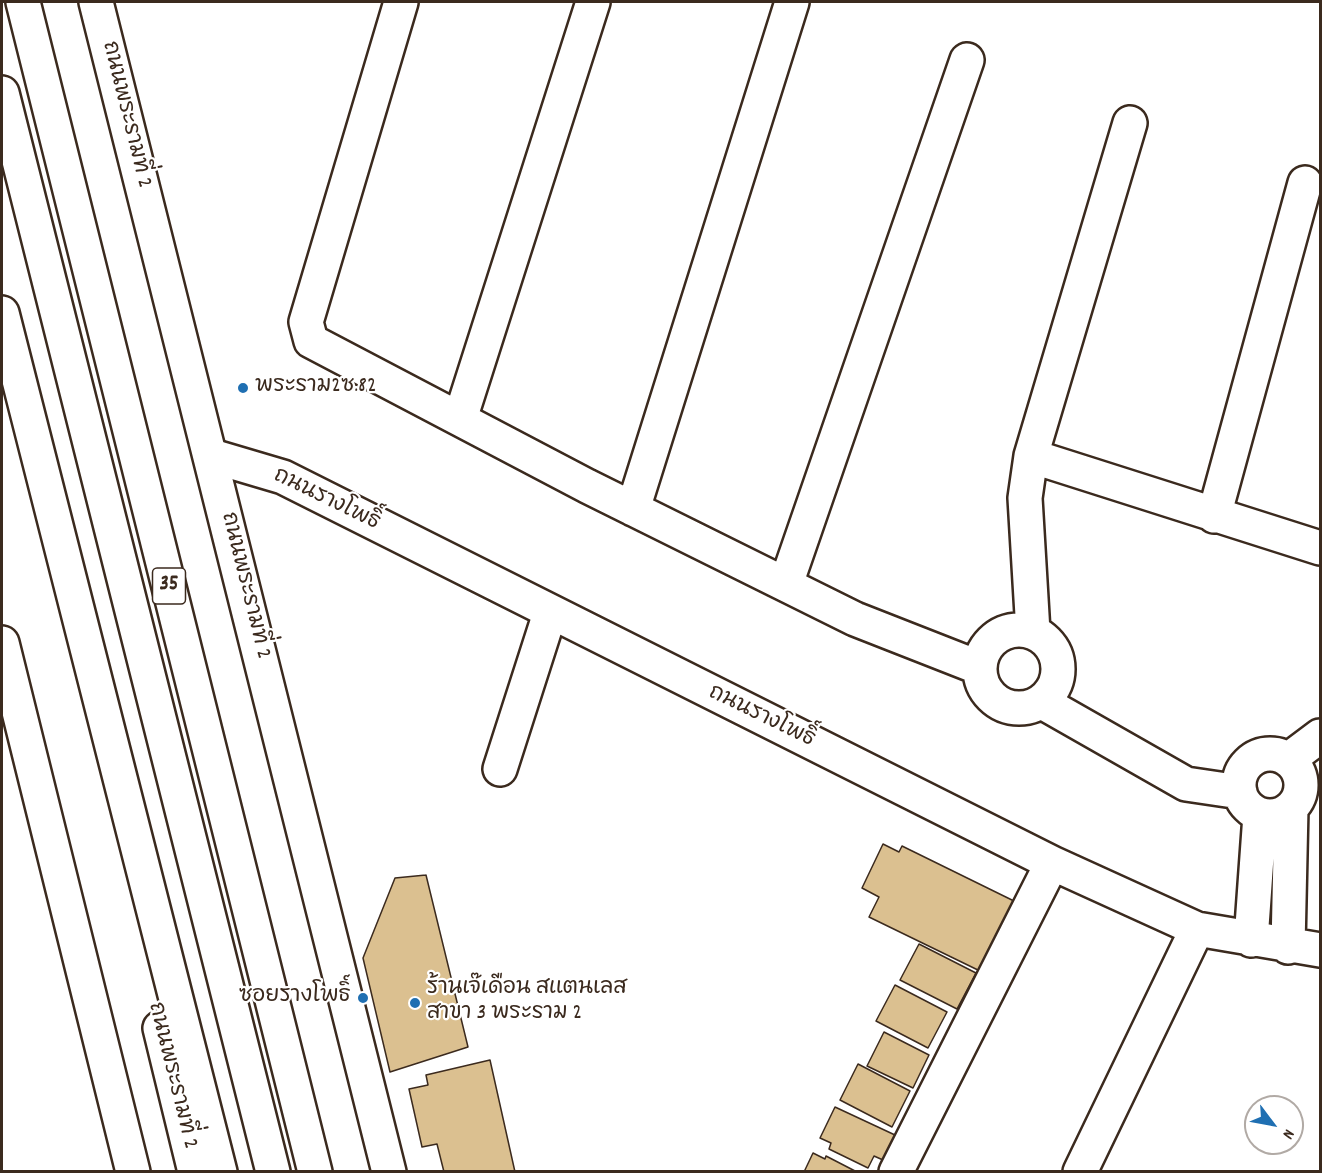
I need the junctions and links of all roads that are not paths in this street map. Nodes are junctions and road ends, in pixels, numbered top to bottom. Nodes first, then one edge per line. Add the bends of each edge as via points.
1 (22, 2) edge
2 (96, 2) edge
3 (401, 2) edge
4 (593, 2) edge
5 (792, 2) edge
6 (967, 60) dead end
7 (2, 93) edge
8 (1130, 123) dead end
9 (1305, 183) dead end
10 (2, 313) edge
11 (2, 386) edge
12 (460, 419) junction
13 (212, 456) junction
14 (1031, 456) junction
15 (633, 509) junction
16 (1214, 516) junction
17 (1320, 548) edge
18 (786, 584) junction
19 (550, 613) junction
20 (1033, 632) junction
21 (2, 644) edge
22 (980, 668) junction
23 (1042, 702) junction
24 (1320, 736) edge
25 (1288, 760) junction
26 (500, 769) dead end
27 (1264, 805) junction
28 (1052, 863) junction
29 (1197, 929) junction
30 (1251, 940) junction
31 (1288, 947) junction
32 (1320, 950) edge
33 (134, 1172) edge
34 (195, 1172) edge
35 (220, 1172) edge
36 (273, 1172) edge
37 (315, 1172) edge
38 (389, 1172) edge
39 (896, 1172) edge
40 (1080, 1172) edge

1 - 37 main road, 35
2 - 13 main road, ถนนพระรามที่ 2
3 - 12 main road via 306,322 307,332 311,341
4 - 12 main road
5 - 15 main road
6 - 18 main road
7 - 36 main road
8 - 14 main road
9 - 16 main road
10 - 35 main road
11 - 34 main road, ถนนพระรามที่ 2
12 - 15 main road
13 - 19 main road, ถนนรางโพธิ์ via 283,477
13 - 38 main road, ถนนพระรามที่ 2
14 - 16 main road
14 - 20 main road via 1025,498
15 - 18 main road
16 - 17 main road
18 - 22 main road via 855,619
19 - 26 main road
19 - 28 main road, ถนนรางโพธิ์
20 - 22 main road via 1015,630 997,636 982,656
20 - 23 main road via 1052,646 1059,670 1054,688
21 - 33 main road
22 - 23 main road via 987,691 1006,706 1030,707
23 - 27 main road via 1186,784
24 - 25 main road
25 - 27 main road via 1296,768 1300,789
25 - 27 main road via 1268,754 1258,756 1242,771
27 - 30 main road
27 - 31 main road
28 - 29 main road, ถนนรางโพธิ์
28 - 39 main road
29 - 30 main road, ถนนรางโพธิ์
29 - 40 main road
30 - 31 main road, ถนนรางโพธิ์
31 - 32 main road, ถนนรางโพธิ์

